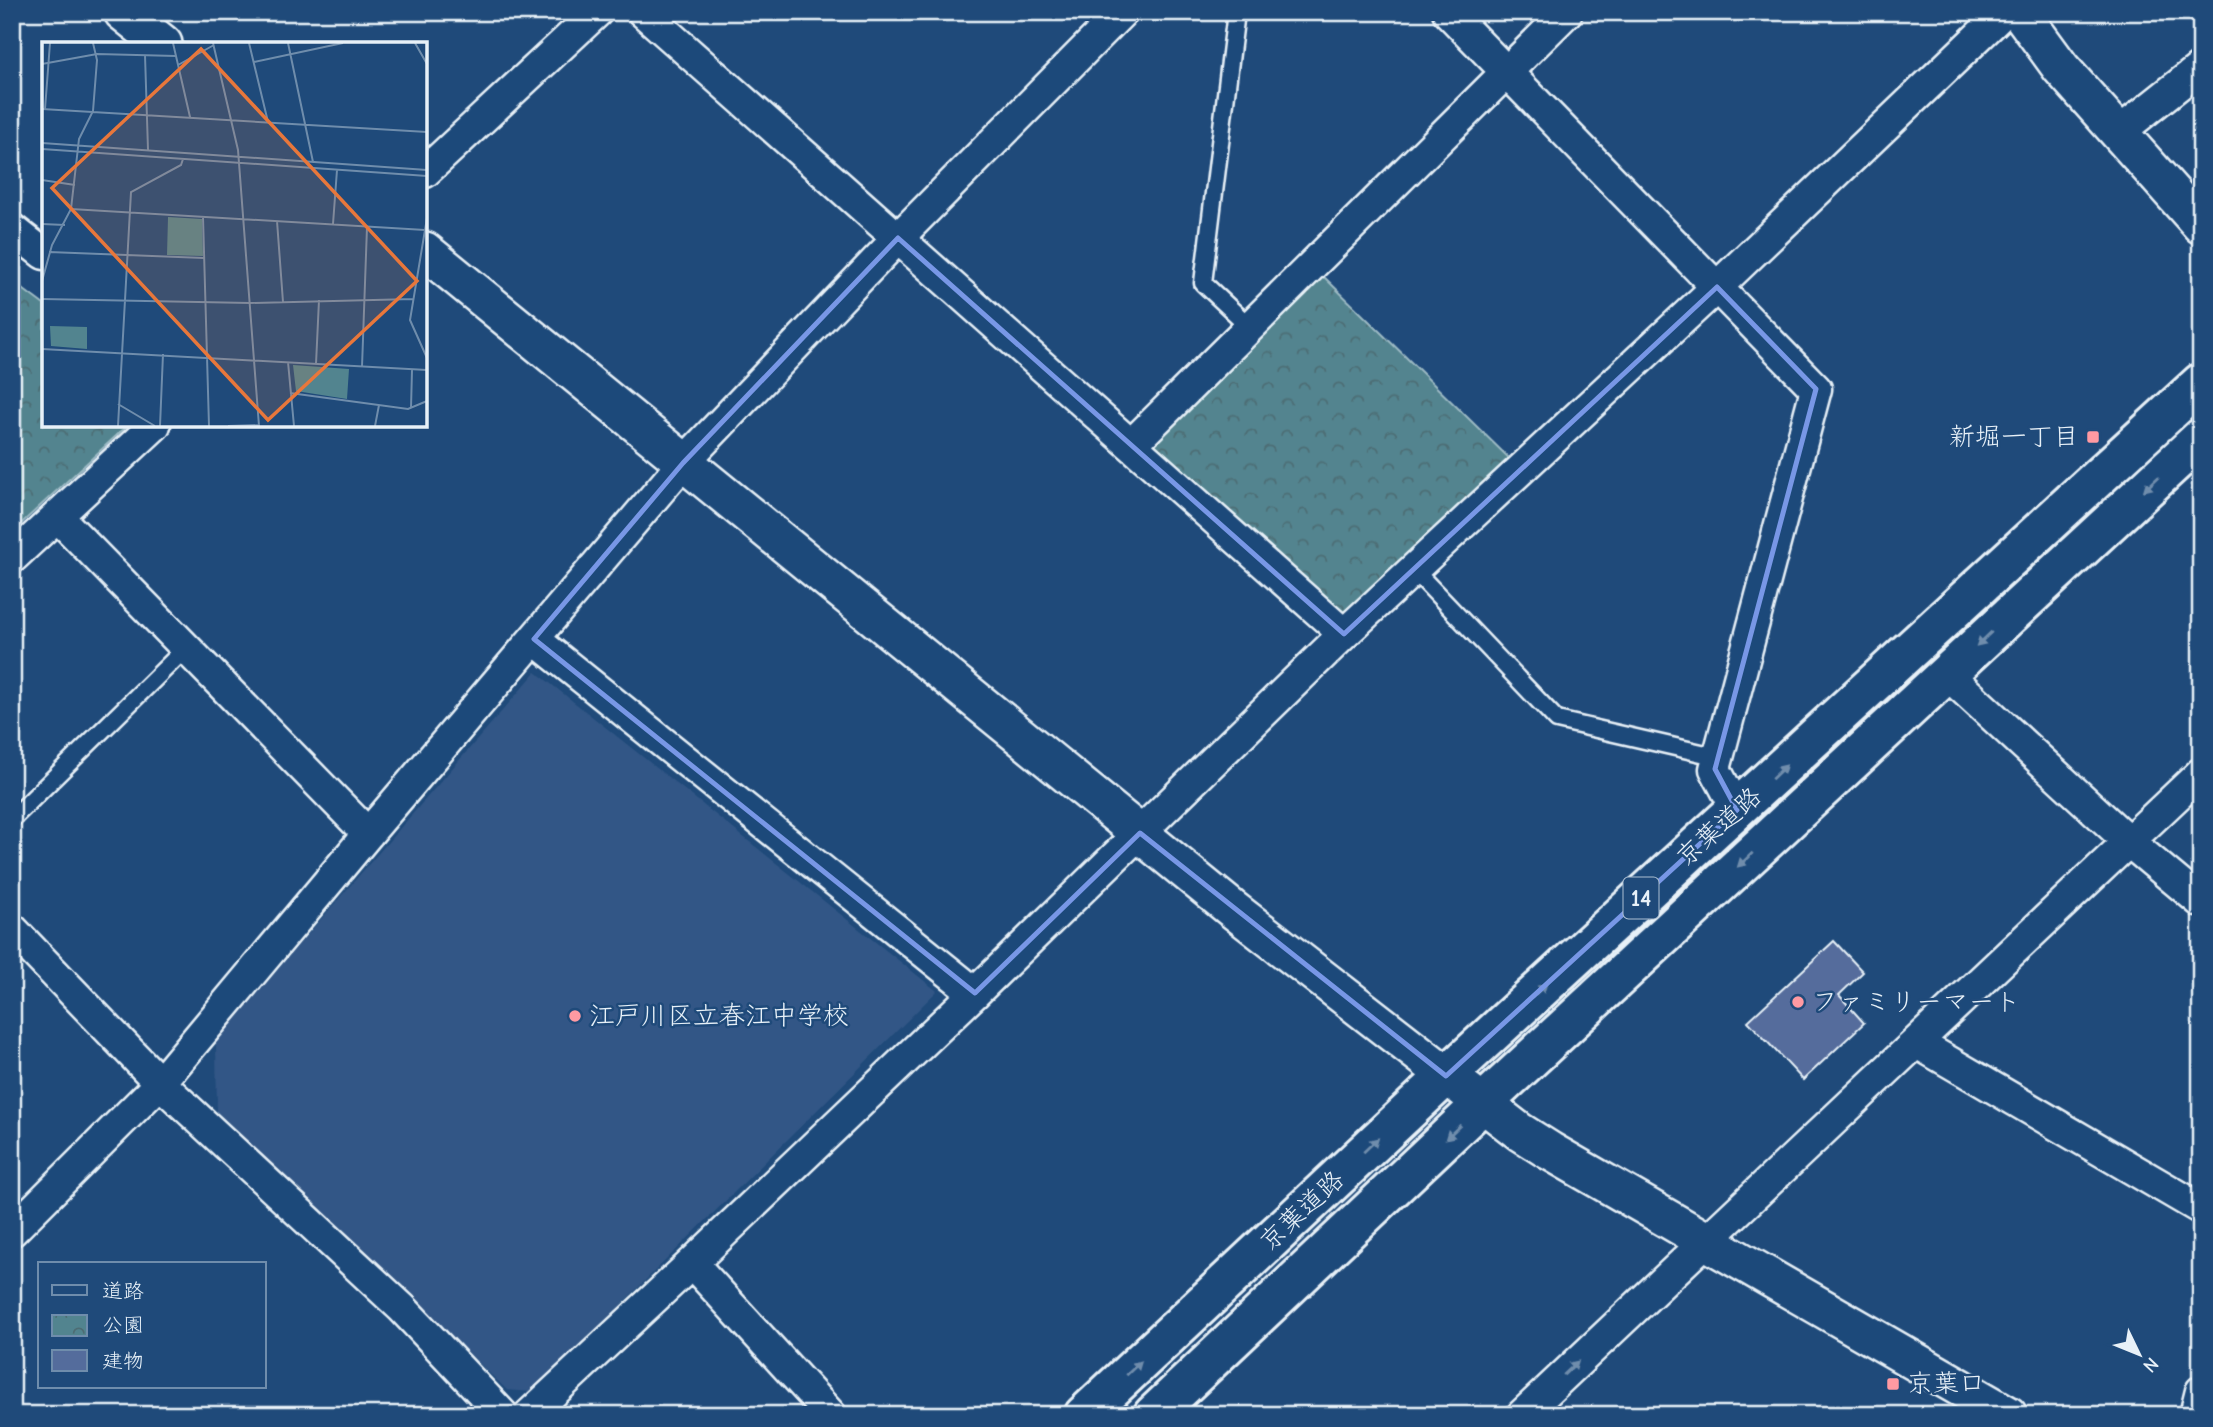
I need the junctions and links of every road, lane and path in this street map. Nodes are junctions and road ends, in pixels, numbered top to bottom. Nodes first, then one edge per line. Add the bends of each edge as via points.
1 (123, 12) edge
2 (597, 12) edge
3 (642, 12) edge
4 (1122, 12) edge
5 (1236, 12) edge
6 (1448, 12) edge
7 (1567, 12) edge
8 (2004, 12) edge
9 (2020, 12) edge
10 (160, 42) edge
11 (2201, 67) edge
12 (1508, 72) junction
13 (2118, 133) junction
14 (427, 170) edge
15 (2201, 225) edge
16 (898, 238) junction
17 (427, 253) edge
18 (1717, 287) junction
19 (1251, 328) junction
20 (2201, 383) edge
21 (153, 427) edge
22 (2201, 438) edge
23 (1131, 445) junction
24 (683, 463) junction
25 (58, 517) junction
26 (12, 558) edge
27 (1413, 569) junction
28 (1344, 634) junction
29 (534, 639) junction
30 (186, 648) junction
31 (1947, 674) junction
32 (1719, 757) junction
33 (2201, 773) edge
34 (1737, 810) junction
35 (12, 819) edge
36 (1140, 833) junction
37 (368, 834) junction
38 (2127, 841) junction
39 (2201, 902) edge
40 (12, 929) edge
41 (975, 993) junction
42 (1917, 1043) junction
43 (1446, 1076) junction
44 (160, 1083) junction
45 (1482, 1104) junction
46 (2201, 1209) edge
47 (12, 1231) edge
48 (1707, 1241) junction
49 (692, 1263) junction
50 (2201, 1391) edge
51 (503, 1415) edge
52 (529, 1415) edge
53 (831, 1415) edge
54 (1084, 1415) edge
55 (1153, 1415) edge
56 (1522, 1415) edge
57 (2008, 1415) edge
58 (2195, 1415) edge

1 - 10 street
2 - 14 street
3 - 16 street
4 - 16 street
5 - 19 lane via 1203,283
6 - 12 street
7 - 12 street
8 - 18 street
9 - 13 street
11 - 13 street
12 - 18 street
12 - 19 street
13 - 15 street
16 - 23 street
16 - 24 street
17 - 24 street
18 - 27 street
18 - 32 street via 1816,389
19 - 23 street
34 -> 20 highway, 京葉道路 / 14
21 - 25 street
22 -> 31 highway, 京葉道路 / 14
23 - 28 street
24 - 29 street
24 - 36 street
25 - 26 street
25 - 30 street
27 - 28 street
27 - 32 lane via 1557,720
28 - 36 street
29 - 37 street
29 - 41 street
30 - 35 lane
30 - 37 street
31 - 38 street
31 -> 45 highway, 京葉道路 / 14
32 - 34 street via 1715,769
33 - 38 street
43 -> 34 highway, 京葉道路 / 14
36 - 41 street
36 - 43 street
37 - 44 street
38 - 39 street
38 - 42 street
40 - 44 street
41 - 49 street
42 - 46 street
42 - 48 street
43 - 45 street
54 -> 43 highway, 京葉道路 / 14
44 - 47 street
44 - 51 street via 402,1308
45 - 48 street via 1550,1151
45 -> 55 highway, 京葉道路 / 14
56 -> 48 street
48 - 57 street
49 - 52 street
49 - 53 street
50 - 58 street

